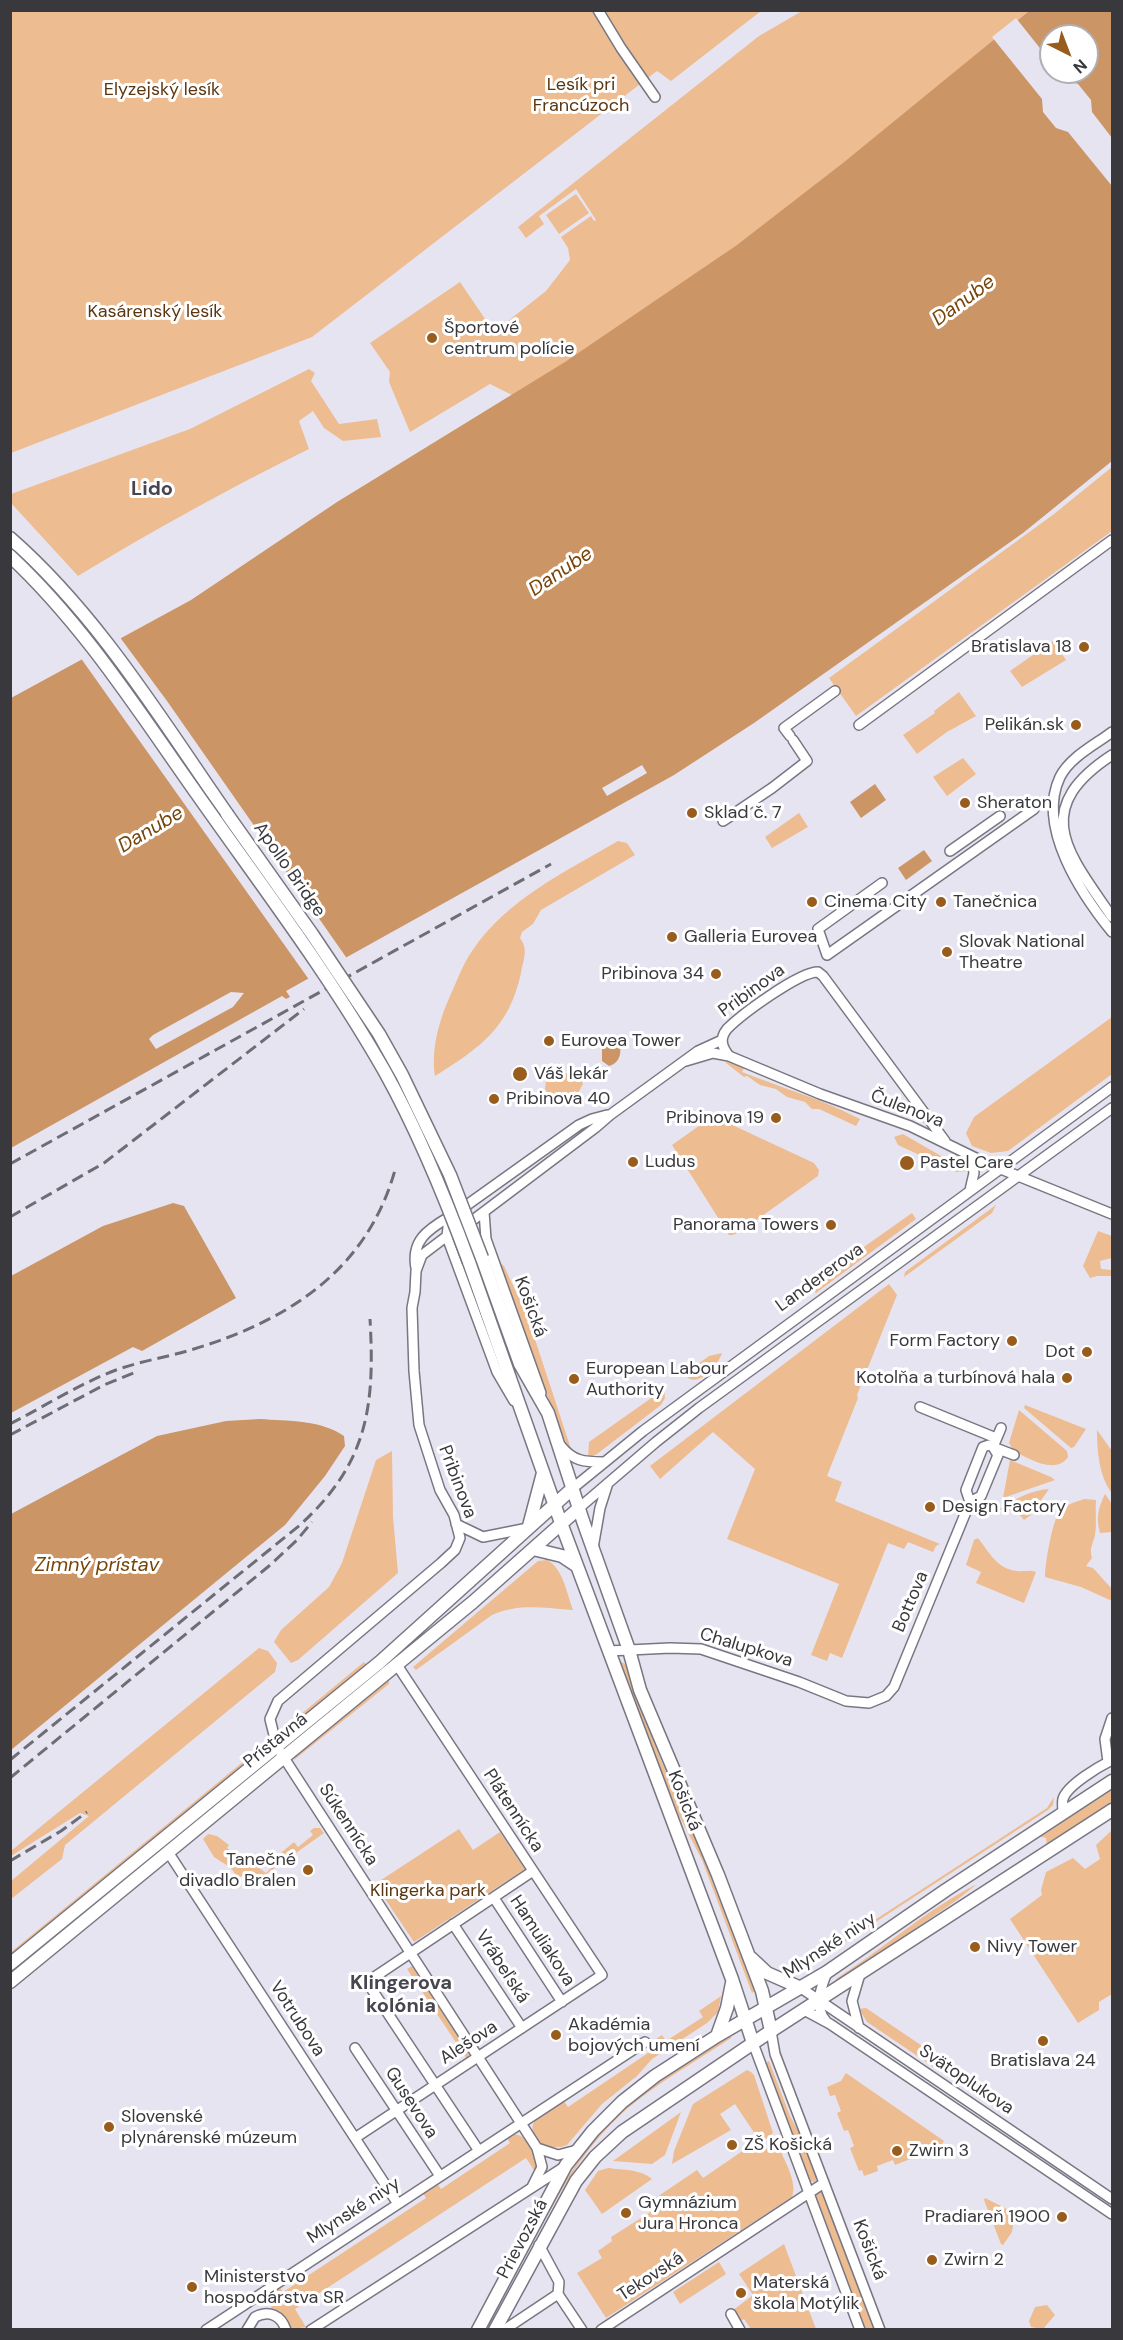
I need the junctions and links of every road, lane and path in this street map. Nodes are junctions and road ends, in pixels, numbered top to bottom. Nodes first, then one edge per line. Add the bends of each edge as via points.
1 (598, 10) edge
2 (655, 97) dead end
3 (10, 538) edge
4 (1113, 540) edge
5 (10, 555) edge
6 (835, 691) dead end
7 (859, 725) dead end
8 (1113, 732) edge
9 (1113, 755) edge
10 (1034, 808) dead end
11 (1000, 816) dead end
12 (723, 821) dead end
13 (950, 851) dead end
14 (882, 883) dead end
15 (1113, 917) edge
16 (1113, 932) edge
17 (722, 1040) junction
18 (729, 1056) junction
19 (686, 1060) junction
20 (1113, 1087) edge
21 (1113, 1108) edge
22 (610, 1115) junction
23 (947, 1143) junction
24 (971, 1156) junction
25 (1000, 1168) junction
26 (1018, 1176) junction
27 (970, 1190) junction
28 (467, 1205) dead end
29 (484, 1212) junction
30 (1113, 1214) edge
31 (473, 1220) dead end
32 (449, 1235) junction
33 (482, 1258) joint
34 (470, 1262) joint
35 (416, 1271) junction
36 (920, 1407) dead end
37 (548, 1413) junction
38 (526, 1421) junction
39 (1001, 1428) dead end
40 (557, 1442) junction
41 (995, 1443) junction
42 (1014, 1455) dead end
43 (603, 1462) junction
44 (543, 1473) junction
45 (608, 1483) junction
46 (573, 1488) junction
47 (970, 1502) junction
48 (554, 1505) junction
49 (579, 1508) junction
50 (456, 1524) junction
51 (561, 1524) junction
52 (529, 1527) junction
53 (532, 1549) junction
54 (592, 1549) junction
55 (577, 1566) junction
56 (629, 1650) junction
57 (609, 1652) junction
58 (397, 1665) junction
59 (869, 1703) joint
60 (1113, 1718) edge
61 (280, 1752) junction
62 (1110, 1761) edge
63 (1113, 1781) edge
64 (1113, 1810) edge
65 (1063, 1813) junction
66 (168, 1852) junction
67 (533, 1871) junction
68 (494, 1898) junction
69 (453, 1924) junction
70 (411, 1953) junction
71 (748, 1955) junction
72 (10, 1965) edge
73 (827, 1972) junction
74 (860, 1974) junction
75 (602, 1975) joint
76 (732, 1979) junction
77 (10, 1982) edge
78 (801, 1988) junction
79 (562, 2001) junction
80 (818, 2001) junction
81 (766, 2007) junction
82 (804, 2010) junction
83 (747, 2018) junction
84 (830, 2024) junction
85 (522, 2028) junction
86 (859, 2028) junction
87 (771, 2031) junction
88 (717, 2036) junction
89 (645, 2042) dead end
90 (753, 2043) junction
91 (356, 2048) dead end
92 (479, 2056) junction
93 (435, 2085) junction
94 (397, 2110) junction
95 (522, 2122) junction
96 (355, 2138) junction
97 (537, 2148) junction
98 (577, 2150) junction
99 (479, 2151) junction
100 (566, 2165) junction
101 (440, 2176) junction
102 (824, 2183) junction
103 (532, 2187) junction
104 (809, 2193) junction
105 (1113, 2199) edge
106 (398, 2204) junction
107 (1113, 2214) edge
108 (539, 2245) junction
109 (558, 2294) junction
110 (253, 2299) junction
111 (268, 2314) junction
112 (731, 2314) dead end
113 (255, 2317) junction
114 (206, 2330) edge
115 (247, 2330) edge
116 (286, 2330) edge
117 (311, 2330) edge
118 (478, 2330) edge
119 (495, 2330) edge
120 (504, 2330) edge
121 (582, 2330) edge
122 (601, 2330) edge
123 (740, 2330) edge
124 (860, 2330) edge
125 (880, 2330) edge

1 - 2 street
3 - 33 main road, Apollo Bridge, bridge via 54,580 110,648 362,1007 402,1075 450,1175
4 - 7 street
5 - 34 main road, Apollo Bridge, bridge via 46,591 98,655 354,1023 411,1123
6 - 12 street via 784,728 807,761
8 - 16 street via 1070,762 1060,776 1055,795 1055,818 1065,858 1096,912
9 - 15 street via 1073,789 1064,823 1066,842 1076,865
10 - 14 street via 827,955 818,929
11 - 13 street
17 - 18 street
17 - 19 street, Pribinova
17 - 23 street, Pribinova via 727,1029 758,1005 795,980 818,972
18 - 19 street, Čulenova via 713,1053
18 - 23 street, Čulenova
19 - 22 street, Pribinova
20 - 25 street, Landererova
21 - 26 street, Landererova
22 - 28 street, Pribinova via 579,1125
22 - 29 street, Pribinova
23 - 24 street, Čulenova
24 - 25 street, Čulenova
24 - 27 street via 974,1173
25 - 26 street, Čulenova
25 - 27 street, Landererova
26 - 30 street, Čulenova
26 - 45 street, Landererova via 699,1408
27 - 43 street, Landererova
29 - 31 street, Pribinova
29 - 37 street, Košická via 486,1239
32 - 35 street via 422,1255
32 - 35 street, Pribinova via 449,1217 421,1238 414,1250
32 - 38 street, Košická via 497,1372
33 - 37 main road, Košická via 520,1364
34 - 38 main road, Košická
35 - 50 street, Pribinova via 412,1343 419,1425 440,1490
36 - 41 street
37 - 40 main road, Košická
38 - 44 main road, Košická
39 - 41 street
40 - 43 street via 582,1462
40 - 46 main road, Košická
41 - 42 street
41 - 47 street via 998,1455 981,1496
41 - 47 street via 983,1447 966,1490
43 - 46 street, Landererova
44 - 48 main road, Košická
44 - 52 main road
45 - 49 street, Landererova
45 - 54 street
46 - 48 main road, Landererova
46 - 49 main road, Košická
47 - 59 street, Bottova via 894,1687 886,1696
48 - 51 main road, Košická
48 - 52 main road, Prístavná
49 - 51 main road, Landererova
49 - 54 main road, Košická
50 - 52 street via 483,1537
50 - 61 street, Pribinova via 460,1538 455,1550 278,1701 270,1719
51 - 53 main road, Prístavná
51 - 55 main road, Košická
52 - 61 main road, Prístavná
53 - 55 main road via 562,1556
53 - 58 main road, Prístavná
54 - 56 main road, Košická
55 - 57 main road, Košická
56 - 57 street, Chalupkova
56 - 59 street, Chalupkova via 701,1649 846,1701
56 - 71 main road, Košická via 644,1699
57 - 76 main road, Košická
58 - 61 main road, Prístavná
58 - 67 street, Plátennícka
60 - 62 street via 1105,1739
61 - 66 main road, Prístavná
61 - 70 street, Súkennícka
61 - 72 main road, Prístavná
62 - 65 street via 1069,1790
63 - 65 main road, Mlynské nivy
64 - 74 main road
65 - 73 main road, Mlynské nivy
66 - 77 main road, Prístavná
66 - 96 street, Votrubova
67 - 68 street
67 - 75 street, Plátennícka
68 - 69 street
68 - 79 street, Hamuliakova
69 - 70 street
69 - 85 street, Vrábeľská
70 - 92 street, Súkennícka
70 - 93 street via 367,1982
71 - 78 main road via 767,1973
71 - 81 main road, Košická
73 - 78 main road, Mlynské nivy
73 - 80 street
74 - 80 main road
74 - 86 street via 852,2001
75 - 79 street, Alešova
76 - 83 main road, Košická
76 - 88 main road
78 - 80 street, Svätoplukova
78 - 81 main road, Mlynské nivy
79 - 85 street, Alešova
80 - 82 main road
80 - 84 street
80 - 86 street, Svätoplukova
81 - 83 main road, Mlynské nivy
81 - 87 main road, Košická
82 - 84 street, Svätoplukova
82 - 87 main road
83 - 88 main road, Mlynské nivy
83 - 90 main road, Košická
84 - 107 street, Svätoplukova
85 - 92 street, Alešova
86 - 105 street, Svätoplukova
87 - 90 main road
87 - 102 street, Košická via 775,2054
88 - 98 main road, Mlynské nivy via 622,2102
89 - 95 street, Mlynské nivy
90 - 104 street, Košická
90 - 108 main road, Prievozská via 622,2132 586,2167
91 - 94 street, Gusevova
92 - 93 street, Alešova
92 - 95 street, Súkennícka
93 - 94 street, Alešova
93 - 99 street
94 - 96 street, Alešova
94 - 101 street, Gusevova
95 - 97 street
95 - 99 street, Mlynské nivy
96 - 106 street, Votrubova
97 - 98 street via 558,2155
97 - 103 street via 542,2167
98 - 100 main road, Mlynské nivy
99 - 101 street, Mlynské nivy
100 - 103 street, Mlynské nivy
100 - 118 main road, Prievozská
101 - 106 street, Mlynské nivy
102 - 104 street
102 - 125 street, Košická
103 - 117 street, Mlynské nivy
104 - 122 street, Tekovská
104 - 124 street, Košická
106 - 110 street, Mlynské nivy
108 - 109 street via 559,2282
108 - 119 main road, Prievozská
109 - 120 street
109 - 121 street
110 - 111 street
110 - 113 street via 250,2310
110 - 114 street, Mlynské nivy
111 - 113 street
111 - 116 street via 280,2319
112 - 123 street
113 - 115 street

